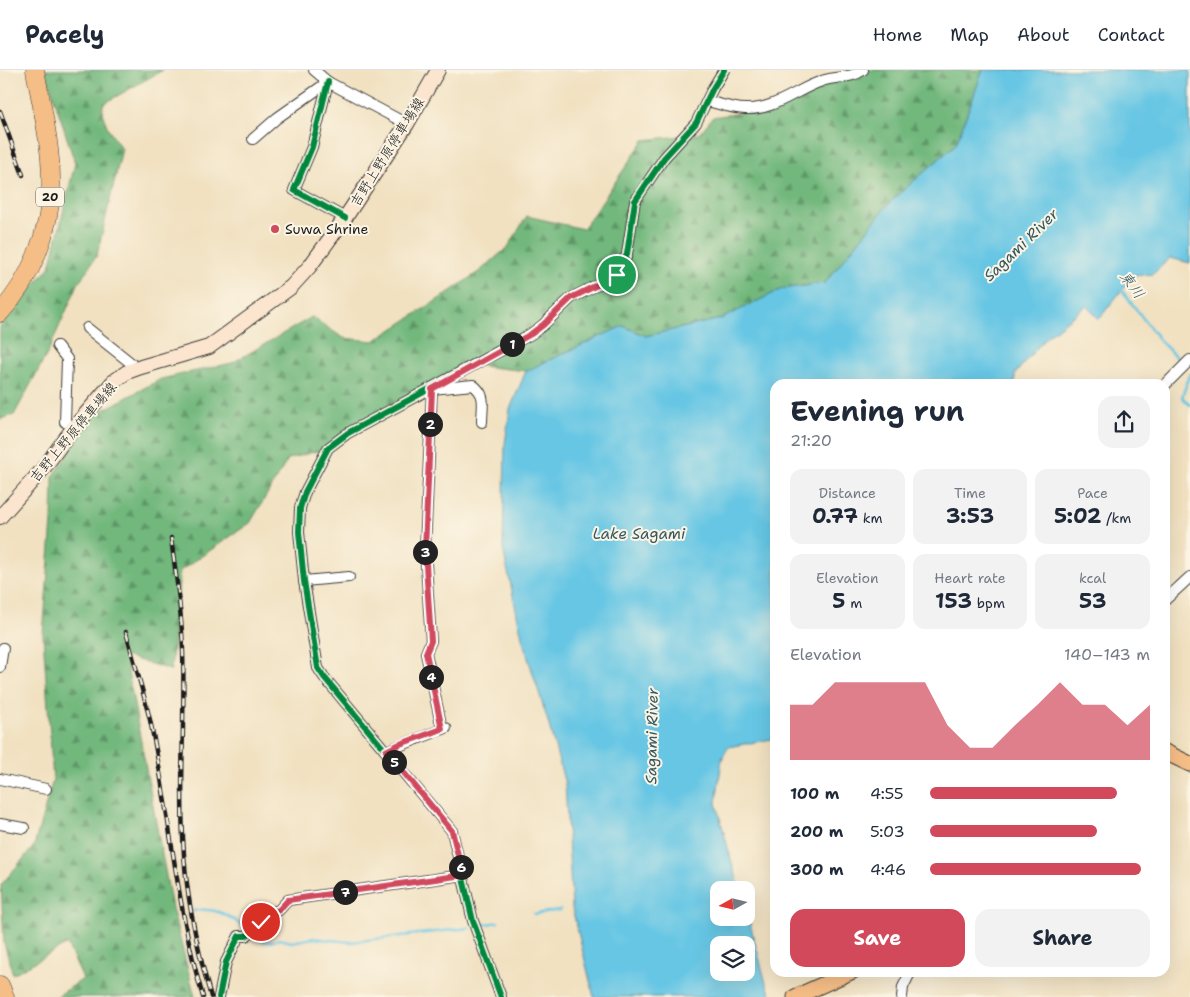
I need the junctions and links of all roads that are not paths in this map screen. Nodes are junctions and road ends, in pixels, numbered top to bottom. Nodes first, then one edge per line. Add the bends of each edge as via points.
1 (34, 70) edge
2 (314, 70) edge
3 (438, 70) edge
4 (724, 70) edge
5 (863, 70) edge
6 (328, 82) junction
7 (707, 101) junction
8 (407, 124) junction
9 (253, 139) dead end
10 (345, 218) junction
11 (0, 313) edge
12 (87, 328) dead end
13 (57, 346) dead end
14 (1190, 360) edge
15 (133, 370) junction
16 (1170, 380) edge
17 (432, 389) junction
18 (482, 422) dead end
19 (74, 427) junction
20 (0, 517) edge
21 (349, 577) dead end
22 (1190, 577) edge
23 (304, 581) junction
24 (1170, 595) edge
25 (3, 648) dead end
26 (0, 667) edge
27 (386, 751) junction
28 (1170, 754) edge
29 (1190, 764) edge
30 (0, 779) edge
31 (46, 789) dead end
32 (0, 824) edge
33 (24, 828) dead end
34 (463, 875) junction
35 (836, 977) edge
36 (908, 977) edge
37 (0, 985) edge
38 (5, 997) edge
39 (219, 997) edge
40 (501, 997) edge
41 (794, 997) edge
42 (902, 997) edge

1 - 11 highway, 20 via 50,158 48,213 33,262 11,301
2 - 6 street
3 - 8 main road, 吉野上野原停車場線
4 - 7 street
5 - 7 street via 851,76 820,81 764,107 745,109
6 - 8 street
6 - 9 street via 276,118
6 - 10 street via 312,147 294,190
7 - 17 street via 696,123 664,158 635,201 627,254 617,275 571,298 531,334
8 - 10 main road, 吉野上野原停車場線
10 - 15 main road, 吉野上野原停車場線 via 291,287 245,322 208,347
12 - 15 street via 132,363
13 - 19 street via 67,359 65,422
14 - 16 street
15 - 19 main road, 吉野上野原停車場線 via 113,382
17 - 18 street via 473,385 483,396
17 - 23 street via 348,433 328,448 300,508 298,532
17 - 27 street via 425,549 431,641 426,653 444,728
19 - 20 main road, 吉野上野原停車場線 via 43,469
21 - 23 street
22 - 24 street
23 - 27 street via 318,668
25 - 26 street
27 - 34 street via 452,831
28 - 29 main road
30 - 31 street
32 - 33 street
34 - 39 street via 288,900 279,910 262,916 261,922 246,936 239,936 226,962
34 - 40 street via 473,921
35 - 41 main road
36 - 42 street
37 - 38 highway

